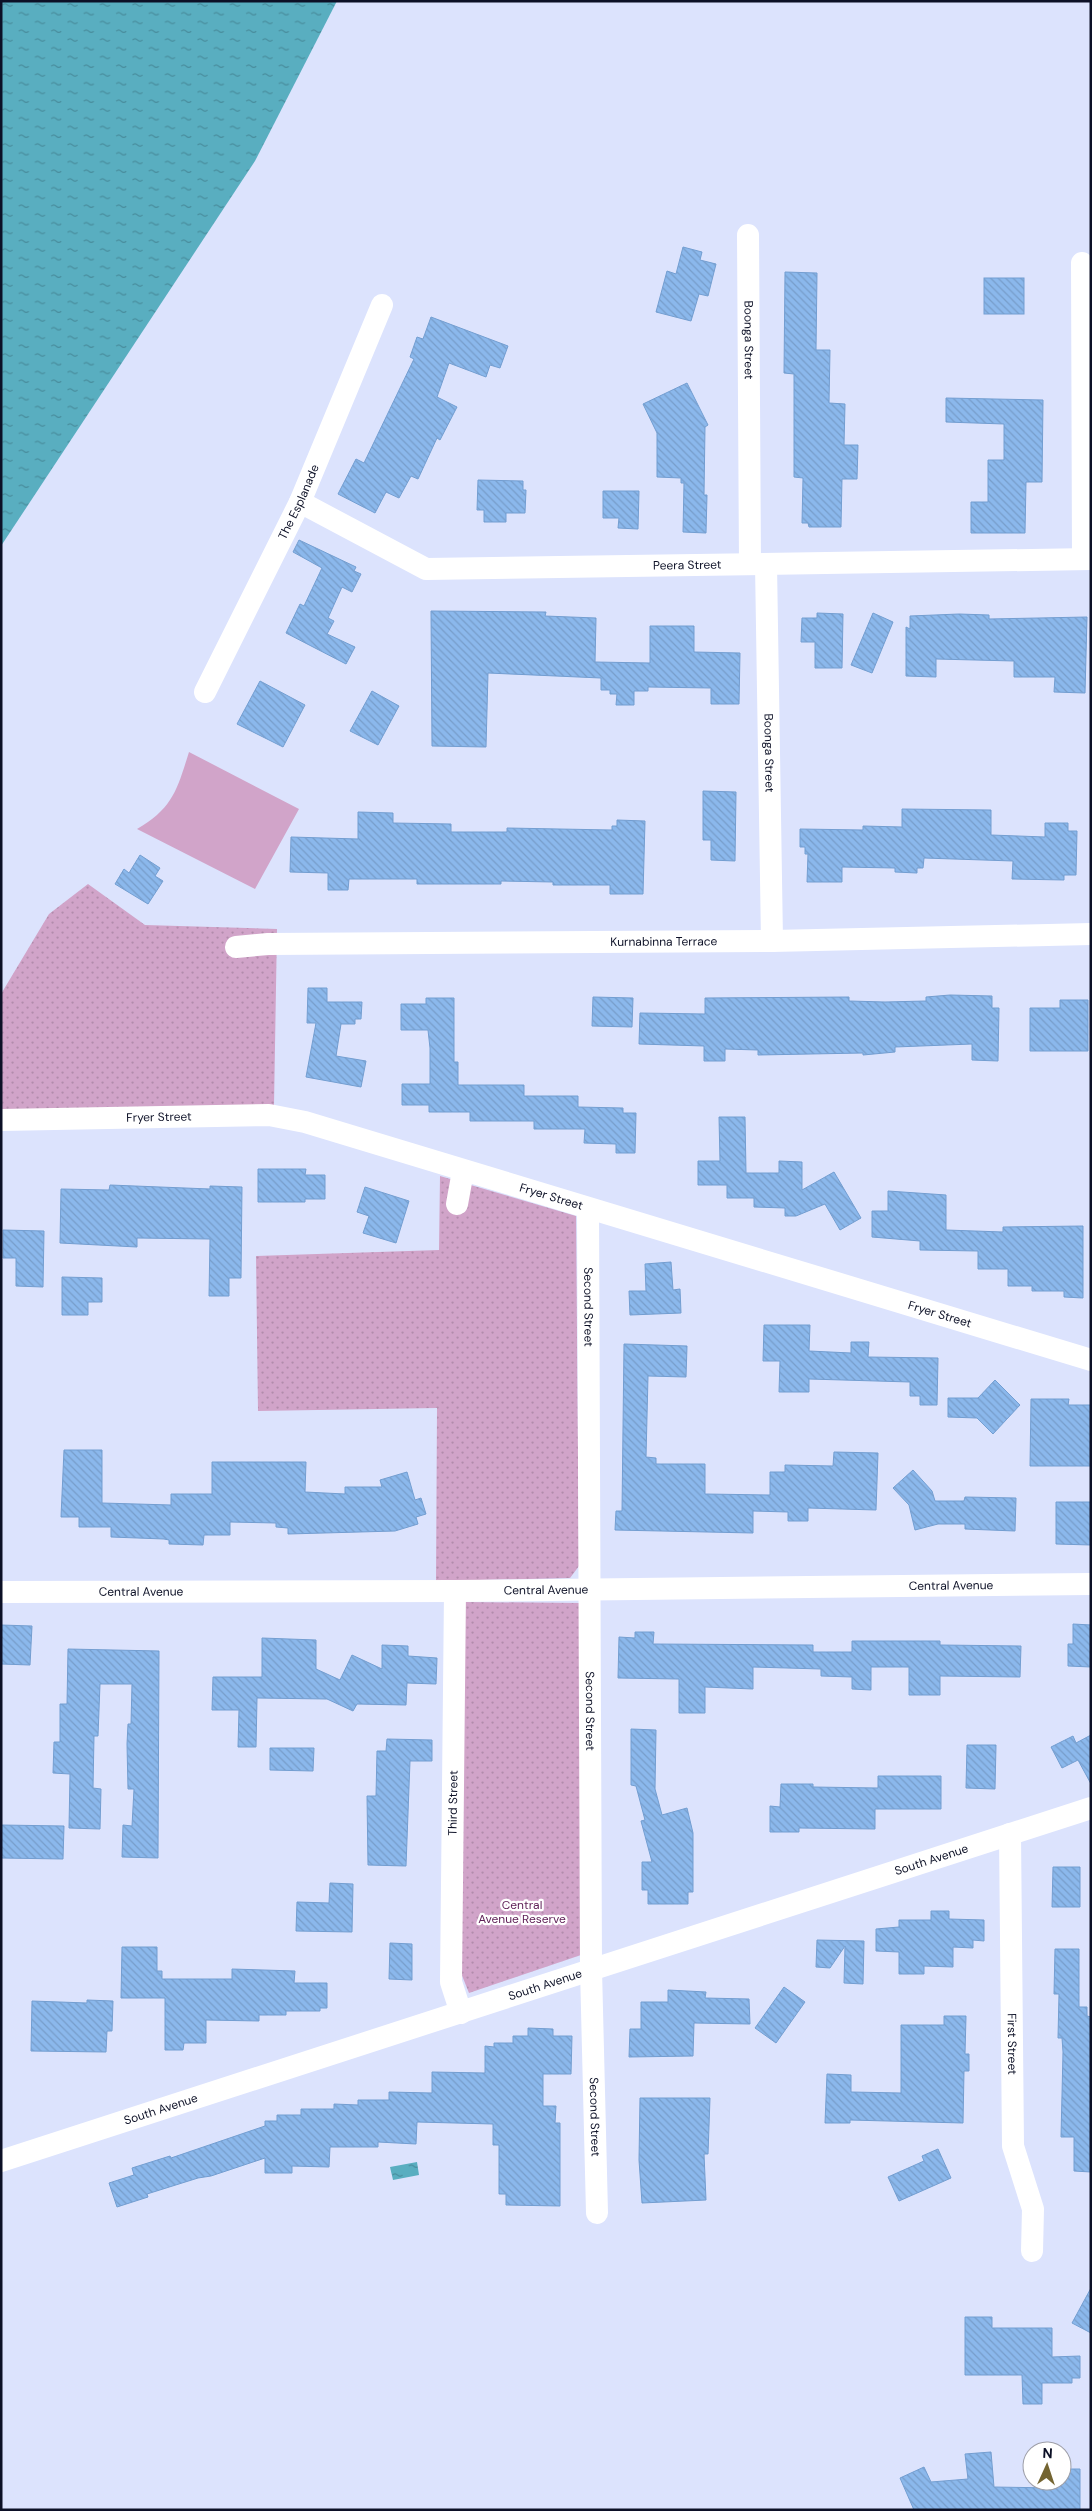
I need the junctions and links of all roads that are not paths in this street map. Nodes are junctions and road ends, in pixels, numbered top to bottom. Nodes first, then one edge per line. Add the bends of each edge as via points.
1 (748, 235) dead end
2 (1082, 263) dead end
3 (382, 305) dead end
4 (300, 502) junction
5 (1087, 559) edge
6 (758, 564) junction
7 (205, 692) dead end
8 (1091, 934) edge
9 (772, 940) junction
10 (236, 948) dead end
11 (1, 1120) edge
12 (463, 1171) junction
13 (457, 1204) dead end
14 (588, 1209) junction
15 (1091, 1360) edge
16 (1091, 1584) edge
17 (591, 1590) junction
18 (455, 1591) junction
19 (1, 1592) edge
20 (1091, 1808) edge
21 (1010, 1834) junction
22 (591, 1969) junction
23 (461, 2013) junction
24 (1, 2162) edge
25 (597, 2213) dead end
26 (1032, 2251) dead end

1 - 6 street, Boonga Street
2 - 5 street
3 - 4 street, The Esplanade
4 - 6 street, Peera Street via 426,569
4 - 7 street, The Esplanade
5 - 6 street, Peera Street
6 - 9 street, Boonga Street
8 - 9 street, Kurnabinna Terrace
9 - 10 street, Kurnabinna Terrace via 268,944
11 - 12 street, Fryer Street via 269,1115 305,1122
12 - 13 street
12 - 14 street, Fryer Street
14 - 15 street, Fryer Street
14 - 17 street, Second Street
16 - 17 street, Central Avenue
17 - 18 street, Central Avenue
17 - 22 street, Second Street
18 - 19 street, Central Avenue
18 - 23 street, Third Street via 451,1982
20 - 21 street, South Avenue
21 - 22 street, South Avenue
21 - 26 street, First Street via 1013,2146 1033,2209
22 - 23 street, South Avenue
22 - 25 street, Second Street
23 - 24 street, South Avenue

